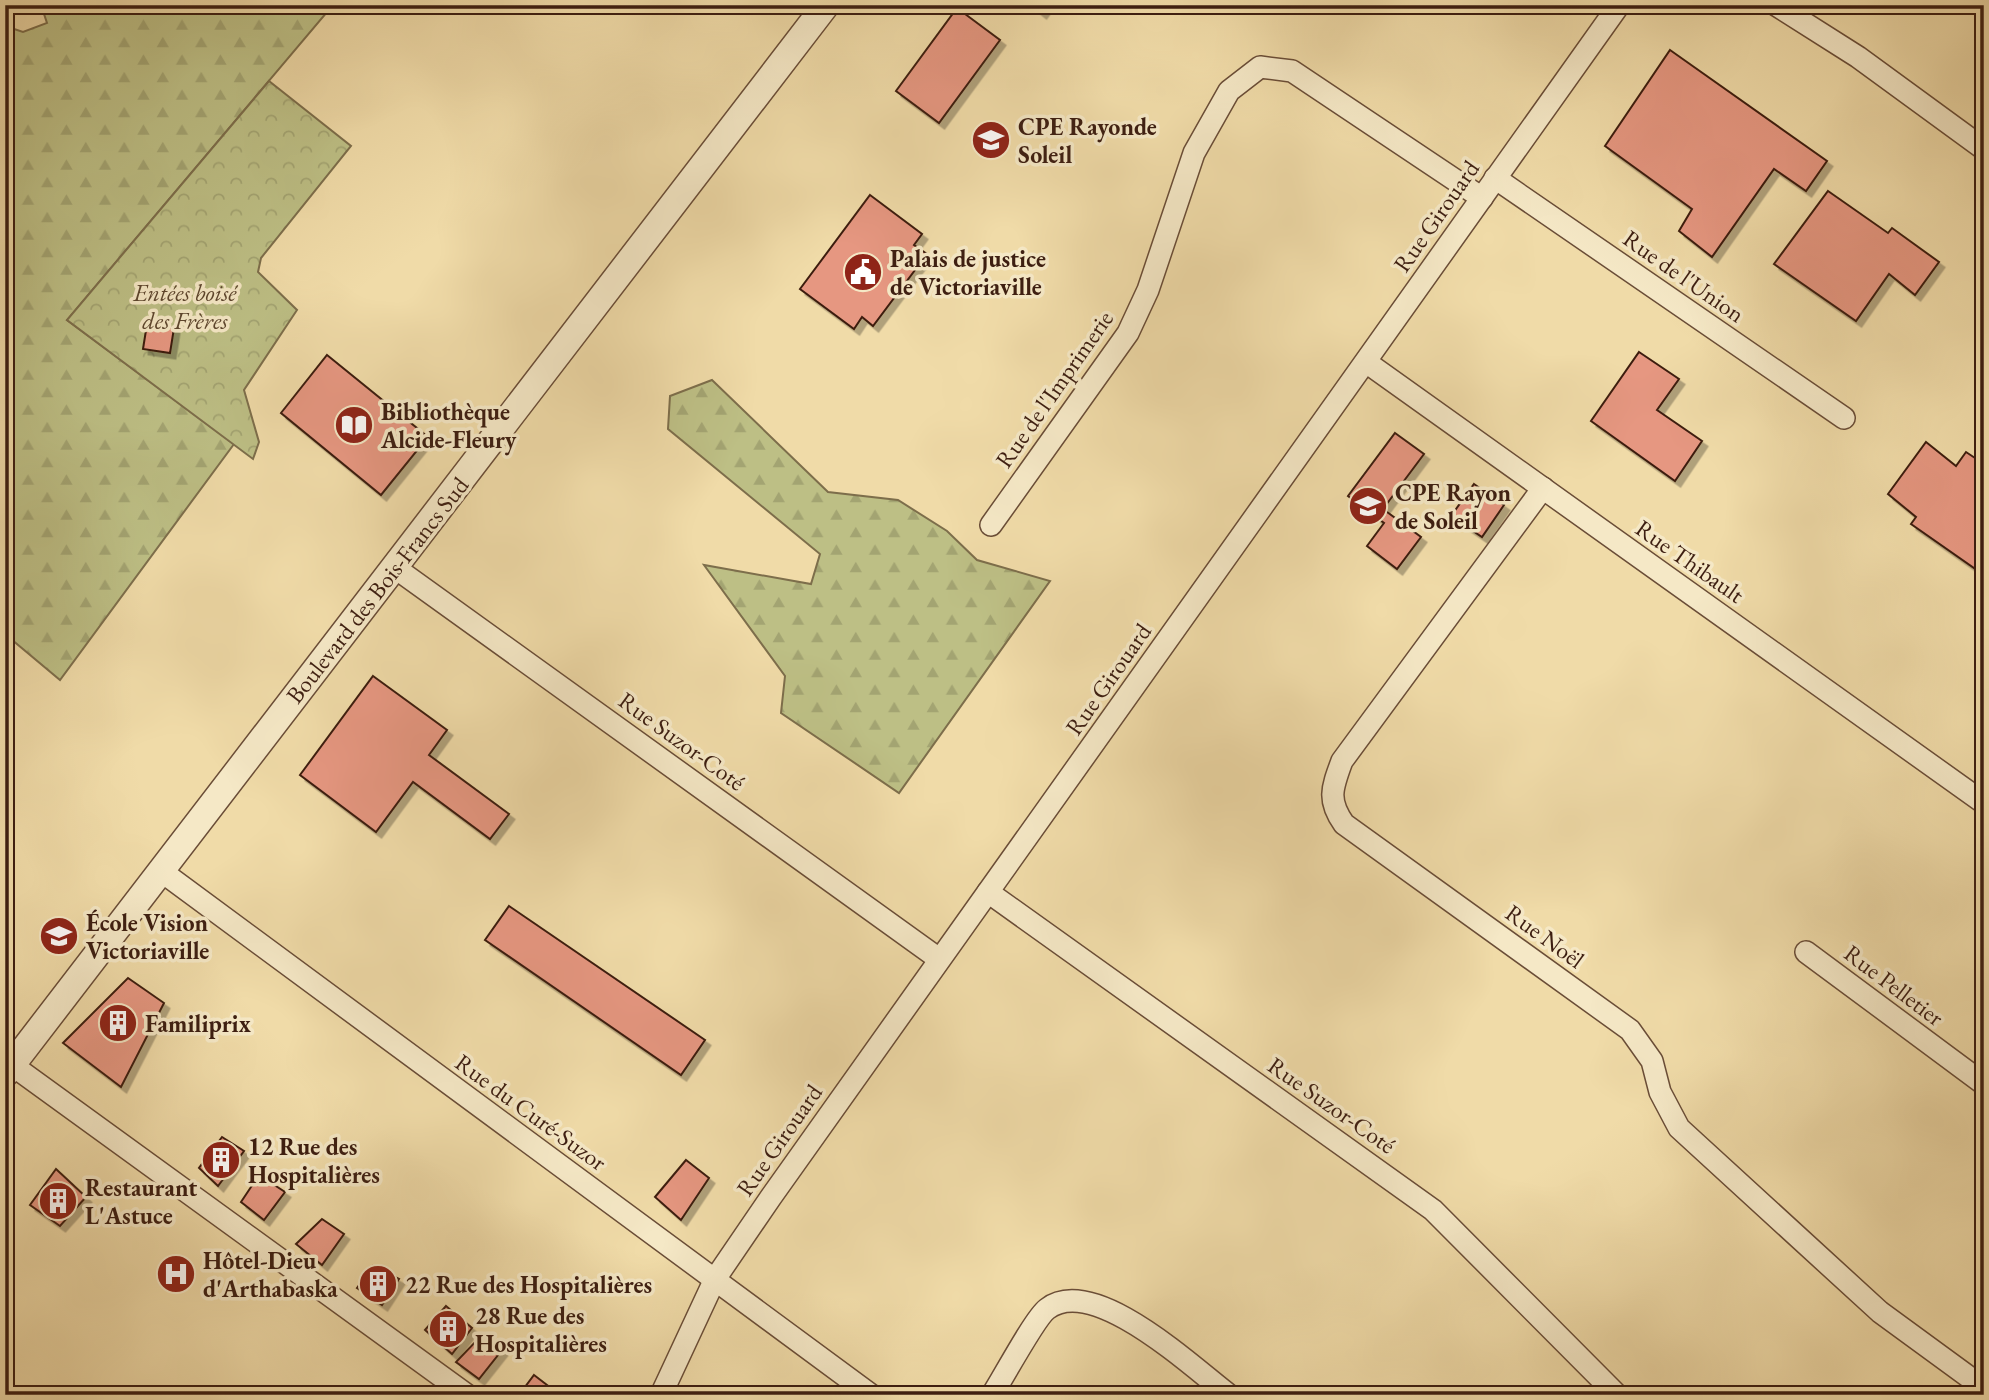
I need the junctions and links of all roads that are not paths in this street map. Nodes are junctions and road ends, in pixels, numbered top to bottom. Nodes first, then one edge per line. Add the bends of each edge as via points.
1 (826, 5) edge
2 (1619, 5) edge
3 (1776, 5) edge
4 (1984, 149) edge
5 (1495, 178) junction
6 (1482, 198) junction
7 (1366, 362) junction
8 (1844, 418) dead end
9 (1543, 488) junction
10 (991, 525) dead end
11 (394, 567) junction
12 (1984, 803) edge
13 (161, 872) junction
14 (988, 892) junction
15 (1806, 952) dead end
16 (939, 959) junction
17 (9, 1070) edge
18 (1984, 1084) edge
19 (715, 1279) junction
20 (1984, 1388) edge
21 (467, 1395) edge
22 (661, 1395) edge
23 (871, 1395) edge
24 (992, 1395) edge
25 (1229, 1395) edge
26 (1617, 1395) edge

1 - 11 street, Boulevard des Bois-Francs Sud
2 - 5 street, Rue Girouard
3 - 4 street
5 - 6 street, Rue Girouard
5 - 8 street, Rue de l'Union
6 - 7 street, Rue Girouard
6 - 10 street, Rue de l'Imprimerie via 1292,71 1260,67 1245,75 1229,90 1194,153 1148,290 1128,333
7 - 9 street, Rue Thibault
7 - 14 street, Rue Girouard
9 - 12 street, Rue Thibault
9 - 20 street, Rue Noël via 1342,761 1332,807 1344,824 1630,1030 1652,1061 1660,1092 1679,1128 1880,1312
11 - 13 street, Boulevard des Bois-Francs Sud
11 - 16 street, Rue Suzor-Coté
13 - 17 street, Boulevard des Bois-Francs Sud
13 - 19 street, Rue du Curé-Suzor
14 - 16 street, Rue Girouard
14 - 26 street, Rue Suzor-Coté via 1433,1210
15 - 18 street, Rue Pelletier
16 - 19 street, Rue Girouard
17 - 21 street
19 - 22 street, Rue Girouard
19 - 23 street, Rue du Curé-Suzor
24 - 25 street via 1045,1310 1061,1302 1083,1300 1116,1310

